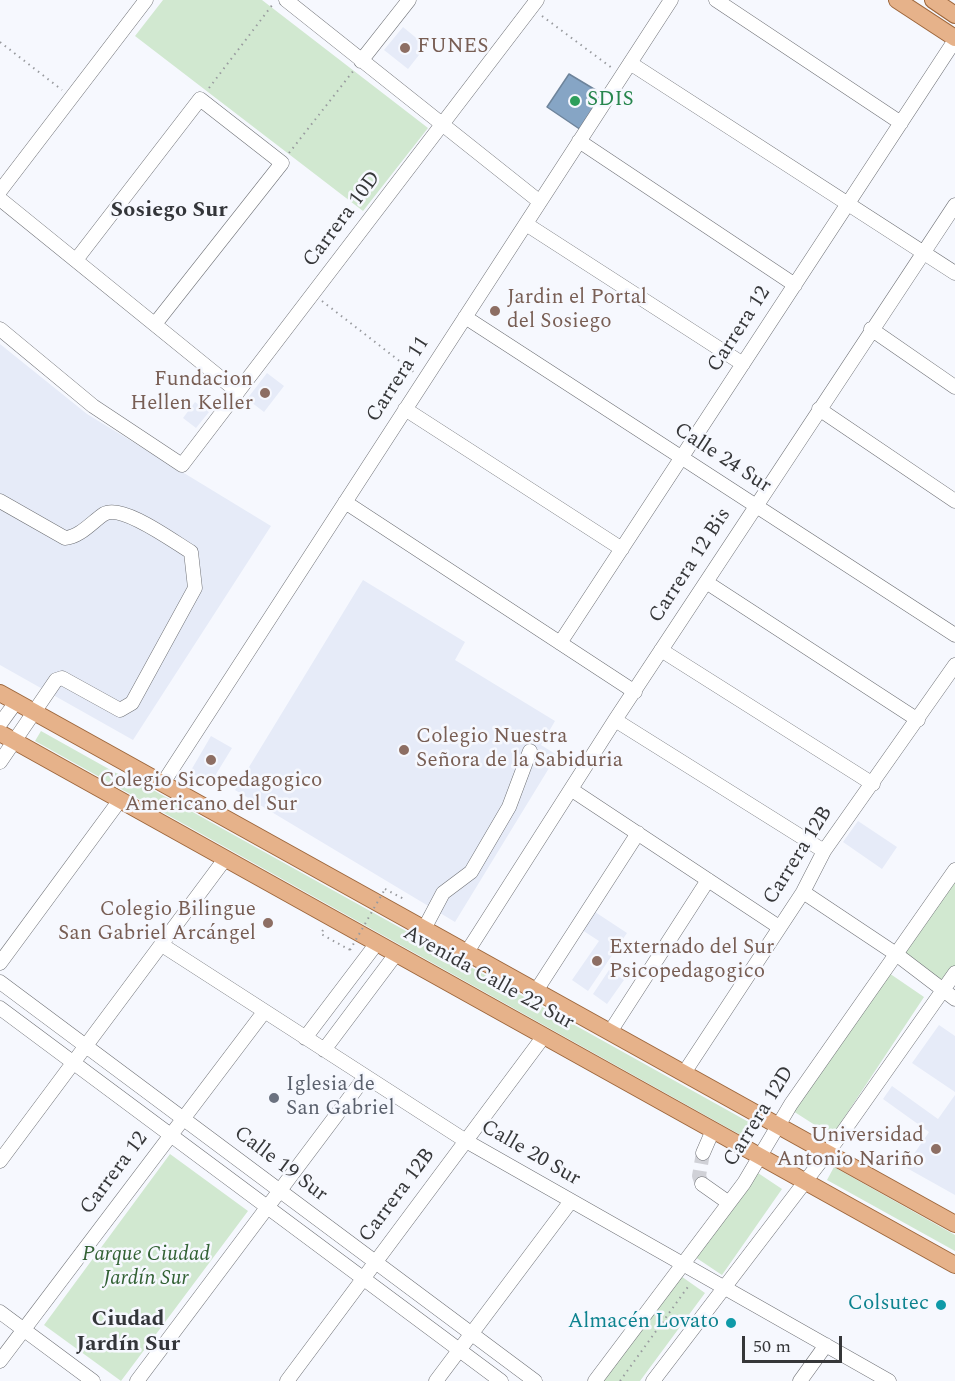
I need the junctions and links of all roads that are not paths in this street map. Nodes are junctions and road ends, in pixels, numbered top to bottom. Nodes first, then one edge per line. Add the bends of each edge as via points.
1 (146, 0) edge
2 (286, 0) edge
3 (408, 0) edge
4 (671, 0) edge
5 (716, 0) edge
6 (897, 0) edge
7 (936, 1) edge
8 (534, 4) edge
9 (955, 15) edge
10 (928, 20) junction
11 (955, 39) edge
12 (362, 61) junction
13 (630, 63) junction
14 (901, 123) junction
15 (442, 124) junction
16 (579, 141) junction
17 (0, 191) edge
18 (0, 199) edge
19 (540, 202) junction
20 (848, 204) junction
21 (955, 205) edge
22 (526, 224) junction
23 (922, 253) junction
24 (76, 260) junction
25 (955, 273) edge
26 (795, 285) junction
27 (465, 317) junction
28 (155, 324) junction
29 (0, 329) edge
30 (872, 330) junction
31 (743, 364) junction
32 (955, 387) edge
33 (238, 392) junction
34 (405, 409) junction
35 (819, 409) junction
36 (682, 458) junction
37 (0, 501) edge
38 (955, 501) edge
39 (345, 502) junction
40 (756, 506) junction
41 (622, 549) junction
42 (706, 582) junction
43 (955, 635) edge
44 (560, 643) junction
45 (662, 650) junction
46 (955, 665) edge
47 (635, 692) junction
48 (0, 693) edge
49 (16, 702) junction
50 (36, 713) junction
51 (615, 720) junction
52 (918, 720) junction
53 (0, 724) edge
54 (7, 737) edge
55 (530, 752) dead end
56 (0, 762) edge
57 (163, 783) junction
58 (873, 784) junction
59 (572, 790) junction
60 (120, 800) junction
61 (638, 833) junction
62 (824, 851) junction
63 (225, 859) junction
64 (955, 870) edge
65 (708, 880) junction
66 (803, 892) junction
67 (779, 927) junction
68 (424, 929) junction
69 (377, 943) junction
70 (162, 945) junction
71 (467, 952) junction
72 (396, 954) junction
73 (896, 954) junction
74 (0, 963) edge
75 (955, 973) edge
76 (0, 982) edge
77 (942, 990) junction
78 (536, 991) junction
79 (955, 999) edge
80 (0, 1008) edge
81 (264, 1012) junction
82 (610, 1032) junction
83 (544, 1036) junction
84 (305, 1038) junction
85 (87, 1047) junction
86 (324, 1050) junction
87 (74, 1063) junction
88 (684, 1073) junction
89 (365, 1077) junction
90 (183, 1119) junction
91 (778, 1126) junction
92 (713, 1130) junction
93 (171, 1135) junction
94 (466, 1141) junction
95 (703, 1153) tunnel mouth
96 (826, 1153) junction
97 (760, 1156) junction
98 (0, 1161) edge
99 (804, 1181) junction
100 (702, 1184) dead end
101 (279, 1191) junction
102 (571, 1201) junction
103 (729, 1203) junction
104 (267, 1207) junction
105 (955, 1224) edge
106 (375, 1262) junction
107 (683, 1265) junction
108 (955, 1265) edge
109 (363, 1278) junction
110 (723, 1288) junction
111 (0, 1312) edge
112 (24, 1329) junction
113 (471, 1334) junction
114 (826, 1346) junction
115 (459, 1350) junction
116 (0, 1361) edge
117 (93, 1381) edge
118 (137, 1381) edge
119 (287, 1381) edge
120 (436, 1381) edge
121 (501, 1381) edge
122 (535, 1381) edge
123 (594, 1381) edge
124 (653, 1381) edge
125 (800, 1381) edge
126 (889, 1381) edge

1 - 17 street
2 - 12 street
3 - 12 street
4 - 13 street, Carrera 11
5 - 14 street
6 - 10 main road
7 - 9 main road
7 - 10 street
8 - 15 street, Carrera 10D
10 - 11 main road
11 - 14 street, Carrera 12
12 - 15 street
13 - 16 street, Carrera 11
13 - 20 street
14 - 20 street, Carrera 12
15 - 19 street
15 - 33 street, Carrera 10D
16 - 19 street, Carrera 11
16 - 26 street
18 - 24 street
19 - 22 street, Carrera 11
20 - 23 street
20 - 26 street, Carrera 12
21 - 23 street, Carrera 12 Bis
22 - 27 street, Carrera 11
22 - 31 street
23 - 25 street
23 - 30 street, Carrera 12 Bis
24 - 28 street
24 - 28 street via 200,99 282,163
26 - 31 street, Carrera 12
27 - 34 street, Carrera 11
27 - 36 street, Calle 24 Sur
28 - 33 street
29 - 33 street, Carrera 10D via 93,406 182,465
30 - 32 street
30 - 35 street, Carrera 12 Bis
31 - 36 street, Carrera 12
34 - 39 street, Carrera 11
34 - 41 street
35 - 38 street
35 - 40 street, Carrera 12 Bis
36 - 40 street, Calle 24 Sur
36 - 41 street, Carrera 12
37 - 50 street via 65,538 73,538 107,512 128,515 191,552 195,571 195,588 132,704 120,710 62,678 51,686
39 - 44 street
39 - 57 street, Carrera 11
40 - 42 street, Carrera 12 Bis
40 - 43 street, Calle 24 Sur
41 - 44 street, Carrera 12
42 - 45 street, Carrera 12 Bis
42 - 52 street
44 - 47 street
45 - 47 street, Carrera 12 Bis
45 - 58 street
46 - 52 street, Carrera 12B
47 - 51 street, Carrera 12 Bis
48 - 49 main road, Avenida Calle 22 Sur
49 - 50 main road, Avenida Calle 22 Sur
49 - 53 street
50 - 54 street
50 - 57 main road, Avenida Calle 22 Sur
51 - 59 street, Carrera 12 Bis
51 - 62 street
52 - 58 street, Carrera 12B
54 - 56 street
54 - 60 main road, Avenida Calle 22 Sur
55 - 68 street via 509,807 471,872 443,893
57 - 68 main road, Avenida Calle 22 Sur
58 - 62 street, Carrera 12B
59 - 61 street
59 - 71 street, Carrera 12 Bis
60 - 63 main road, Avenida Calle 22 Sur
60 - 74 street
61 - 65 street
61 - 78 street
62 - 66 street, Carrera 12B
63 - 69 main road, Avenida Calle 22 Sur
63 - 70 street
64 - 73 street, Carrera 12D
65 - 67 street
65 - 82 street
66 - 67 street, Carrera 12B
66 - 73 street
67 - 88 street, Carrera 12B
68 - 71 main road, Avenida Calle 22 Sur
69 - 72 main road, Avenida Calle 22 Sur
69 - 84 street
70 - 81 street, Calle 20 Sur
70 - 85 street
71 - 78 main road, Avenida Calle 22 Sur
72 - 83 main road, Avenida Calle 22 Sur
72 - 86 street
73 - 77 street
73 - 91 street, Carrera 12D
75 - 77 street
76 - 85 street, Calle 19 Sur
77 - 79 street
77 - 96 street
78 - 82 main road, Avenida Calle 22 Sur
80 - 87 street, Calle 19 Sur
81 - 84 street, Calle 20 Sur
81 - 90 street, Carrera 12
82 - 88 main road, Avenida Calle 22 Sur
83 - 92 main road, Avenida Calle 22 Sur
83 - 94 street, Carrera 12B
84 - 86 street, Calle 20 Sur
85 - 87 street
85 - 90 street, Calle 19 Sur
86 - 89 street, Calle 20 Sur
87 - 93 street, Calle 19 Sur
87 - 98 street
88 - 91 main road, Avenida Calle 22 Sur
89 - 94 street, Calle 20 Sur
89 - 101 street
90 - 93 street, Carrera 12
90 - 101 street, Calle 19 Sur
91 - 96 main road, Avenida Calle 22 Sur
91 - 97 street, Carrera 12D
92 - 95 street
92 - 97 main road, Avenida Calle 22 Sur
93 - 104 street, Calle 19 Sur
93 - 112 street, Carrera 12
94 - 102 street, Calle 20 Sur
94 - 106 street, Carrera 12B
96 - 99 street
96 - 105 main road, Avenida Calle 22 Sur
97 - 99 main road, Avenida Calle 22 Sur
97 - 103 street, Carrera 12D
99 - 108 main road, Avenida Calle 22 Sur
99 - 110 street
100 - 103 street
101 - 104 street
101 - 106 street, Calle 19 Sur
102 - 107 street, Calle 20 Sur
102 - 113 street
103 - 107 street, Carrera 12D
104 - 109 street, Calle 19 Sur
104 - 118 street
106 - 109 street, Carrera 12B
106 - 113 street, Calle 19 Sur
107 - 110 street, Calle 20 Sur
107 - 123 street, Carrera 12D
109 - 115 street, Calle 19 Sur
109 - 119 street, Carrera 12B
110 - 114 street, Calle 20 Sur
110 - 124 street
111 - 112 street
112 - 116 street, Carrera 12
112 - 117 street
113 - 115 street
113 - 122 street, Calle 19 Sur
114 - 125 street
114 - 126 street, Calle 20 Sur
115 - 120 street
115 - 121 street, Calle 19 Sur

